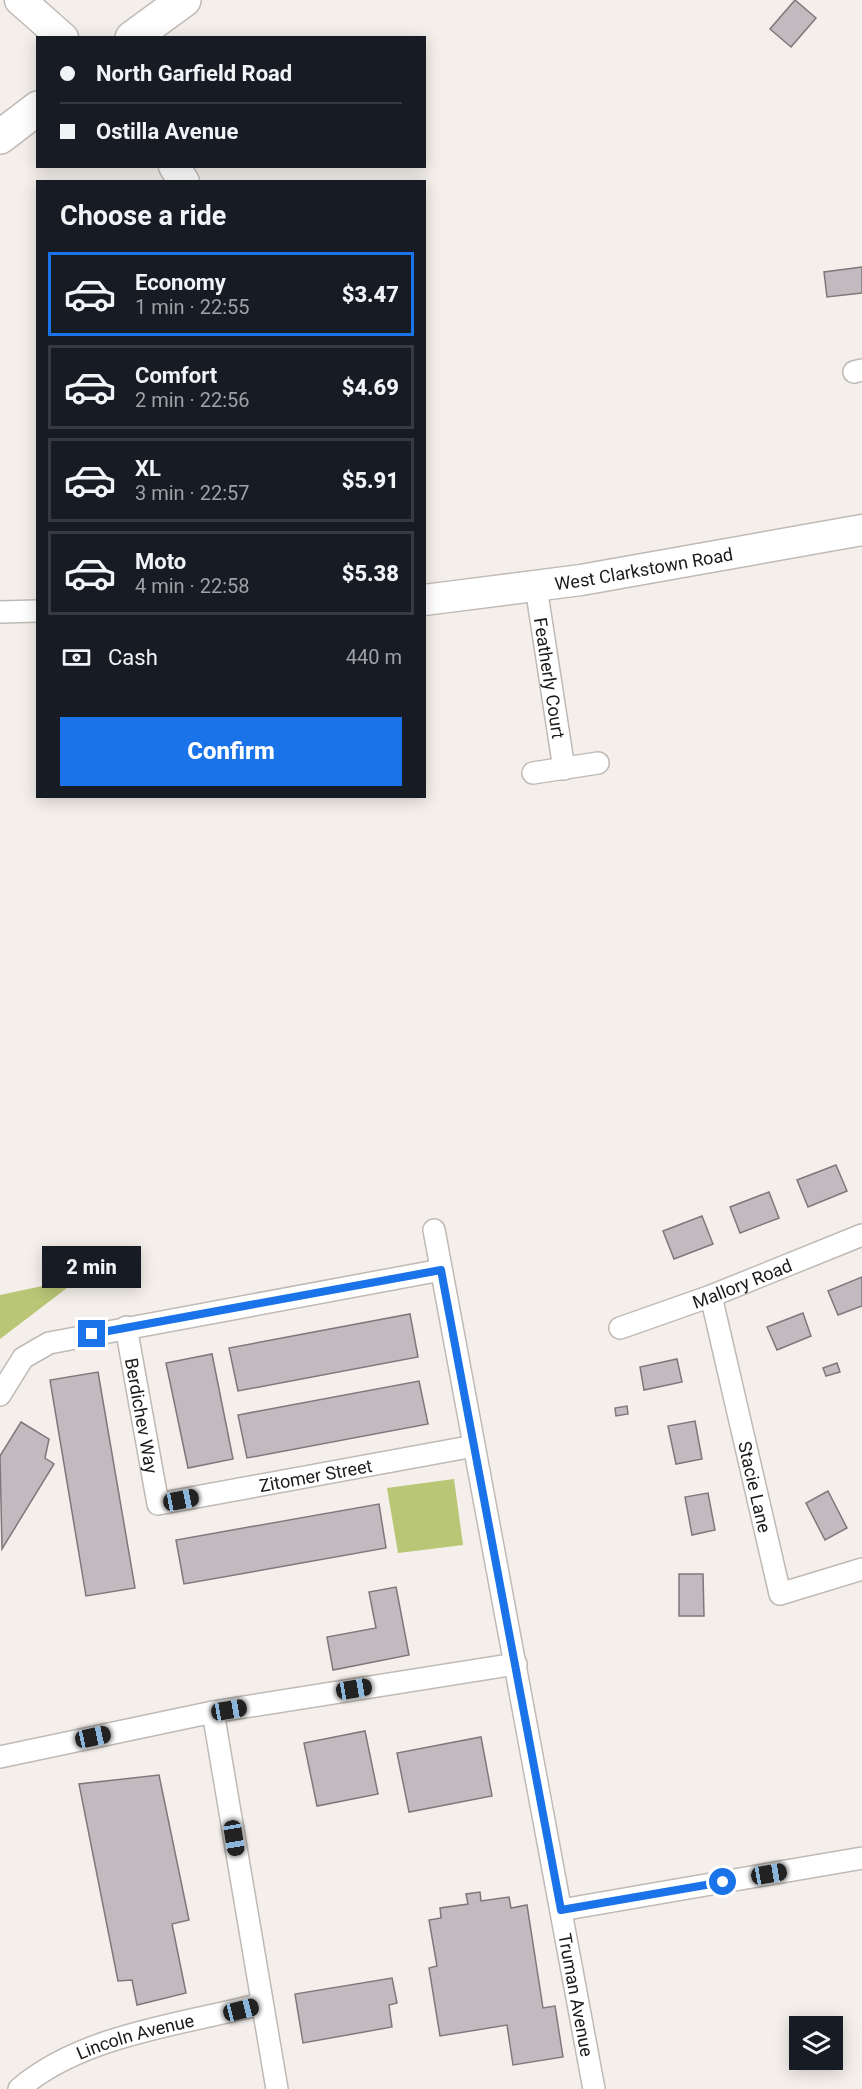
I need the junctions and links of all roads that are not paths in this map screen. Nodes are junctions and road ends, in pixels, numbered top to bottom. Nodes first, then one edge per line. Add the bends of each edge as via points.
1 (20, 0) edge
2 (184, 0) edge
3 (61, 36) edge
4 (135, 36) edge
5 (36, 110) edge
6 (0, 137) edge
7 (862, 530) edge
8 (536, 586) junction
9 (426, 600) edge
10 (36, 611) edge
11 (0, 612) edge
12 (598, 763) dead end
13 (564, 769) junction
14 (533, 773) dead end
15 (434, 1230) dead end
16 (862, 1235) edge
17 (441, 1270) junction
18 (711, 1296) junction
19 (126, 1328) junction
20 (620, 1328) dead end
21 (0, 1395) edge
22 (474, 1446) junction
23 (158, 1504) joint
24 (862, 1569) edge
25 (516, 1664) junction
26 (213, 1713) junction
27 (0, 1757) edge
28 (862, 1858) edge
29 (561, 1910) junction
30 (261, 2004) junction
31 (19, 2089) edge
32 (277, 2089) edge
33 (594, 2089) edge

1 - 3 street
2 - 4 highway
5 - 6 highway
7 - 8 street, West Clarkstown Road
8 - 9 street, West Clarkstown Road
8 - 13 street, Featherly Court
10 - 11 street
12 - 13 street
13 - 14 street
15 - 17 street, Truman Avenue
16 - 18 street, Mallory Road
17 - 19 street
17 - 22 street, Truman Avenue
18 - 20 street, Mallory Road
18 - 24 street, Stacie Lane via 780,1594
19 - 21 street via 49,1343 23,1358
19 - 23 street, Berdichev Way
22 - 23 street, Zitomer Street
22 - 25 street, Truman Avenue
25 - 26 street
25 - 29 street, Truman Avenue
26 - 27 street
26 - 30 street
28 - 29 street
29 - 33 street, Truman Avenue
30 - 31 street, Lincoln Avenue via 92,2045
30 - 32 street

